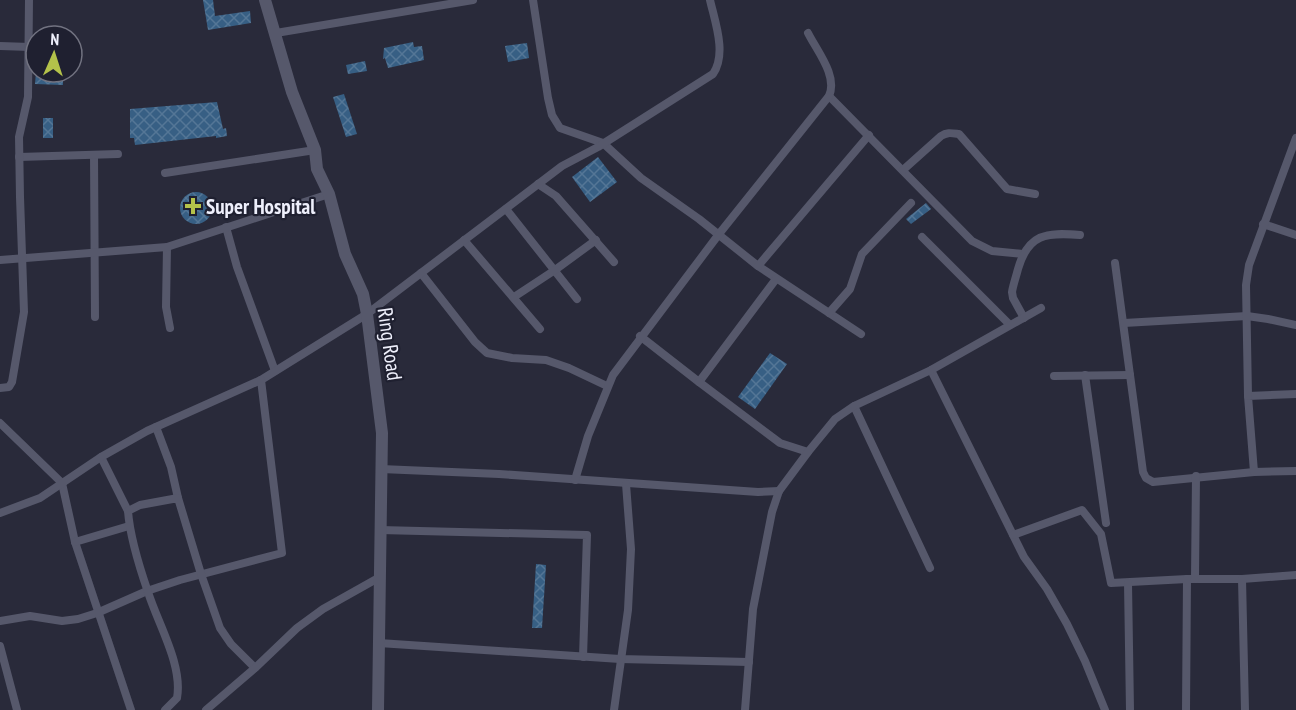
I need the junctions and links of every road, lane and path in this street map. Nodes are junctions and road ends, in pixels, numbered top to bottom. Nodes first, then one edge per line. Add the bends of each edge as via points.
1 (29, 0) edge
2 (265, 0) edge
3 (473, 0) edge
4 (533, 0) edge
5 (710, 0) edge
6 (30, 24) edge
7 (276, 33) junction
8 (807, 33) dead end
9 (0, 46) edge
10 (24, 47) edge
11 (29, 84) edge
12 (830, 96) junction
13 (869, 135) junction
14 (1296, 138) edge
15 (603, 143) junction
16 (315, 150) junction
17 (118, 154) dead end
18 (94, 155) junction
19 (20, 157) junction
20 (903, 170) junction
21 (165, 173) dead end
22 (538, 184) junction
23 (329, 194) junction
24 (1035, 194) dead end
25 (910, 203) dead end
26 (506, 209) junction
27 (1263, 224) junction
28 (226, 227) junction
29 (719, 234) junction
30 (1080, 235) dead end
31 (1296, 235) edge
32 (922, 237) dead end
33 (464, 240) junction
34 (596, 240) junction
35 (167, 247) junction
36 (96, 251) junction
37 (1023, 254) junction
38 (23, 258) junction
39 (0, 260) edge
40 (614, 262) dead end
41 (1115, 263) dead end
42 (758, 266) junction
43 (555, 270) junction
44 (421, 273) junction
45 (776, 279) junction
46 (514, 297) junction
47 (577, 299) dead end
48 (1041, 308) dead end
49 (829, 313) junction
50 (367, 314) junction
51 (1247, 316) junction
52 (94, 317) dead end
53 (1024, 318) junction
54 (1124, 323) junction
55 (1296, 325) edge
56 (1010, 326) junction
57 (170, 328) dead end
58 (540, 330) dead end
59 (861, 334) dead end
60 (640, 336) junction
61 (931, 370) junction
62 (275, 372) junction
63 (1085, 375) junction
64 (1130, 375) junction
65 (1054, 376) dead end
66 (261, 380) junction
67 (699, 382) junction
68 (607, 387) junction
69 (0, 388) edge
70 (1296, 394) edge
71 (1248, 396) junction
72 (854, 406) junction
73 (0, 423) edge
74 (156, 427) junction
75 (808, 452) junction
76 (101, 457) junction
77 (381, 469) junction
78 (1296, 471) edge
79 (1254, 472) junction
80 (1196, 476) junction
81 (575, 480) junction
82 (62, 483) junction
83 (626, 484) junction
84 (780, 491) junction
85 (178, 498) junction
86 (0, 502) edge
87 (128, 511) junction
88 (4, 512) edge
89 (1106, 523) dead end
90 (129, 526) junction
91 (380, 530) junction
92 (1013, 535) junction
93 (75, 542) junction
94 (930, 568) dead end
95 (201, 574) junction
96 (1296, 575) edge
97 (380, 577) junction
98 (1191, 579) junction
99 (1242, 579) junction
100 (1128, 583) junction
101 (147, 591) junction
102 (97, 613) junction
103 (0, 621) edge
104 (379, 643) junction
105 (0, 646) edge
106 (583, 657) junction
107 (620, 659) junction
108 (749, 662) junction
109 (255, 668) junction
110 (16, 710) edge
111 (131, 710) edge
112 (165, 710) edge
113 (206, 710) edge
114 (378, 710) edge
115 (614, 710) edge
116 (745, 710) edge
117 (1105, 710) edge
118 (1130, 710) edge
119 (1186, 710) edge
120 (1245, 710) edge

1 - 6 street
2 - 7 main road, Ring Road
3 - 7 street
4 - 15 street via 555,122 560,128
5 - 15 street via 719,49 713,74
7 - 16 main road, Ring Road via 292,92
8 - 12 street via 832,81
9 - 10 street
11 - 19 street via 19,137
12 - 13 street
12 - 29 street
13 - 20 street
13 - 42 street
14 - 27 street
15 - 22 street
15 - 29 street via 641,178
16 - 21 street
16 - 23 main road, Ring Road via 317,169
17 - 18 street
18 - 19 street
18 - 36 street
19 - 38 street
20 - 24 street via 947,132 959,134 1007,189
20 - 37 street via 972,241 992,251
22 - 26 street
22 - 34 street via 556,196
23 - 28 street
23 - 50 main road, Ring Road
25 - 49 street via 862,254 850,289
26 - 33 street
26 - 43 street
27 - 31 street
27 - 51 street via 1247,274
28 - 35 street
28 - 62 street
29 - 42 street
29 - 60 street
30 - 37 street via 1046,235 1036,239
32 - 56 street
33 - 44 street
33 - 46 street
34 - 40 street
34 - 43 street
35 - 36 street
35 - 57 street via 166,307
36 - 38 street
36 - 52 street
37 - 53 street via 1012,292
38 - 39 street
38 - 69 street via 24,312 15,367 9,387
41 - 54 street
42 - 45 street
43 - 46 street
43 - 47 street
44 - 50 street
44 - 68 street via 487,352 557,363
45 - 49 street
45 - 67 street
46 - 58 street
48 - 53 street
49 - 59 street
50 - 62 street
50 - 77 main road, Ring Road via 380,408
51 - 54 street
51 - 55 street
51 - 71 street
53 - 56 street
54 - 64 street
56 - 61 street
60 - 67 street
60 - 68 street
61 - 72 street
61 - 92 street
62 - 66 street
63 - 64 street
63 - 65 street
63 - 89 street
64 - 80 street via 1146,478 1159,482
66 - 74 street
66 - 95 street via 282,553
67 - 75 street via 780,443
68 - 81 street
70 - 71 street
71 - 79 street
72 - 75 street via 835,419
72 - 94 street
73 - 82 street
74 - 76 street
74 - 85 street
75 - 84 street
76 - 82 street
76 - 87 street
77 - 81 street
77 - 91 main road, Ring Road
78 - 79 street
79 - 80 street
80 - 98 street
81 - 83 street
82 - 88 street via 40,498
82 - 93 street
83 - 84 street
83 - 107 street via 630,559 628,610
84 - 108 street via 767,530 754,599
85 - 87 street
85 - 95 street
86 - 88 street
87 - 90 street
90 - 93 street
90 - 101 street
91 - 97 main road, Ring Road
91 - 106 street via 587,535
92 - 100 street via 1082,510 1101,534 1111,583
92 - 117 street via 1066,624
93 - 102 street
95 - 101 street
95 - 109 street via 220,628
96 - 99 street
97 - 104 main road, Ring Road
97 - 109 street via 323,609
98 - 99 street
98 - 100 street
98 - 119 street
99 - 120 street
100 - 118 street
101 - 102 street
101 - 112 street via 178,674 177,698
102 - 103 street via 62,621 30,616
102 - 111 street
104 - 106 street
104 - 114 main road, Ring Road
105 - 110 street
106 - 107 street
107 - 108 street
107 - 115 street
108 - 116 street
109 - 113 street

